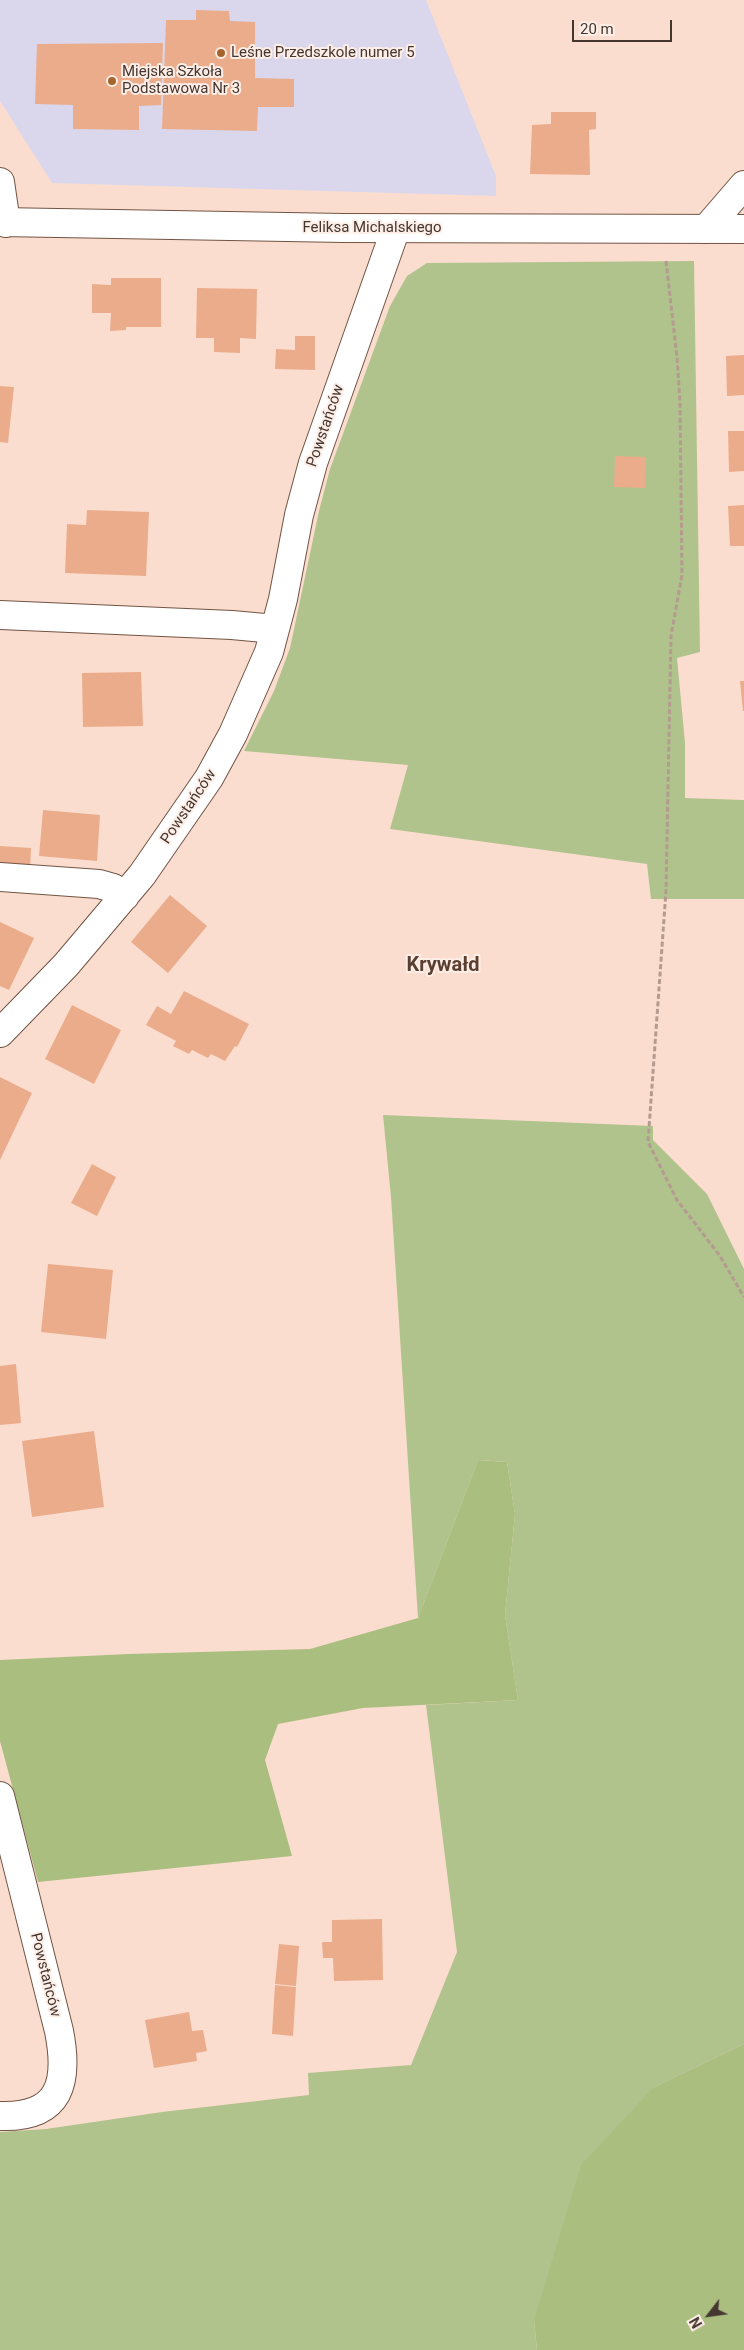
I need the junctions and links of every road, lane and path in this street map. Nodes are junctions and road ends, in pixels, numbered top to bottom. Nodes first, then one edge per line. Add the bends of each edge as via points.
1 (0, 182) edge
2 (744, 185) edge
3 (3, 223) edge
4 (396, 228) junction
5 (706, 229) junction
6 (744, 229) edge
7 (664, 230) junction
8 (0, 615) edge
9 (275, 629) junction
10 (0, 877) edge
11 (125, 896) junction
12 (0, 1034) edge
13 (744, 1297) edge
14 (0, 1796) edge
15 (0, 2116) edge

1 - 3 street
2 - 5 street
3 - 4 street, Feliksa Michalskiego
4 - 7 street, Feliksa Michalskiego
4 - 9 street, Powstańców via 313,463
5 - 6 street, Feliksa Michalskiego
5 - 7 street, Feliksa Michalskiego
7 - 13 path via 677,357 683,553 671,636 666,891 648,1142 678,1200 720,1256
8 - 9 street
9 - 11 street, Powstańców via 260,676 224,754 179,823
10 - 11 street via 99,884
11 - 12 street, Powstańców via 66,965
14 - 15 street, Powstańców via 59,2031 64,2064 60,2087 41,2108 22,2115

